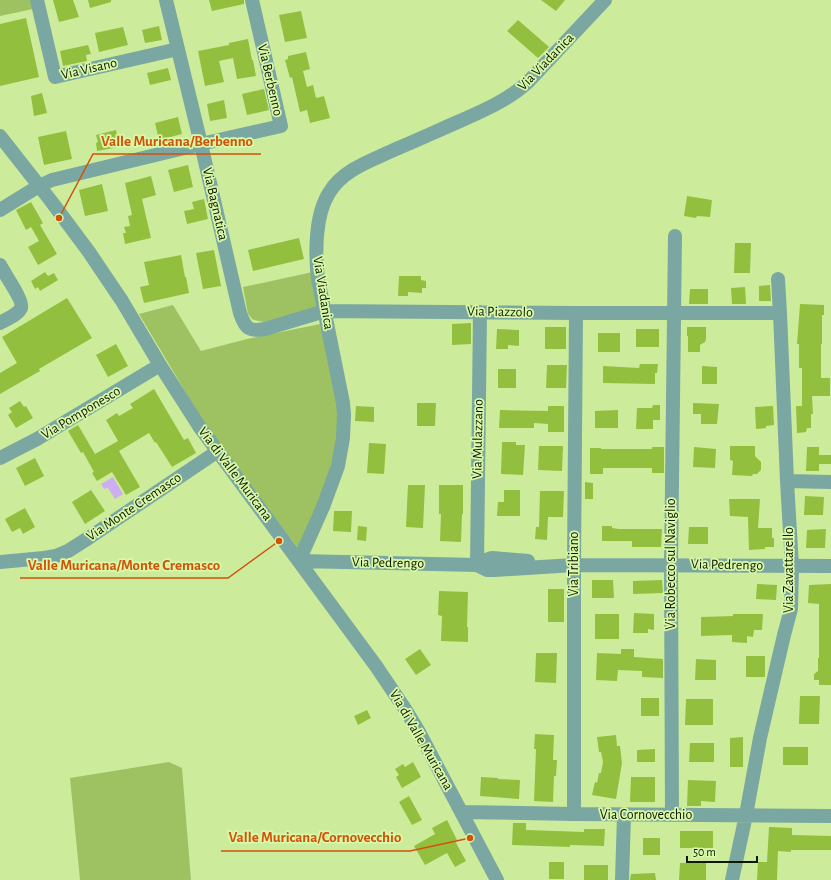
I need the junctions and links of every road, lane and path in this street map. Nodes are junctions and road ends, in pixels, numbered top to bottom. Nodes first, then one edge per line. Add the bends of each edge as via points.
1 (37, 0) edge
2 (166, 0) edge
3 (252, 0) edge
4 (605, 0) edge
5 (178, 49) junction
6 (0, 136) edge
7 (201, 144) junction
8 (39, 186) junction
9 (0, 210) edge
10 (675, 236) dead end
11 (0, 265) edge
12 (778, 279) dead end
13 (325, 311) junction
14 (480, 312) junction
15 (576, 313) junction
16 (675, 313) junction
17 (780, 313) junction
18 (0, 323) edge
19 (160, 365) junction
20 (218, 451) junction
21 (0, 458) edge
22 (786, 481) junction
23 (831, 482) edge
24 (0, 557) edge
25 (20, 560) junction
26 (299, 561) junction
27 (0, 562) edge
28 (477, 565) junction
29 (574, 565) junction
30 (670, 565) junction
31 (792, 566) junction
32 (831, 566) edge
33 (461, 812) junction
34 (574, 814) junction
35 (624, 815) junction
36 (672, 815) junction
37 (746, 815) junction
38 (831, 816) edge
39 (498, 880) edge
40 (622, 880) edge
41 (732, 880) edge

1 - 5 street, Via Visano via 55,77
2 - 5 street, Via Bagnatica
3 - 7 street, Via Berbenno via 281,126
4 - 13 street, Via Viadanica via 516,93 470,117 366,163 346,174 335,184 322,210 316,245 318,279
5 - 7 street, Via Bagnatica
6 - 8 street, Via di Valle Muricana
7 - 8 street, Via Berbenno via 52,180
7 - 13 street, Via Bagnatica via 240,313 245,325 260,330
8 - 9 street
8 - 19 street, Via di Valle Muricana via 89,252
10 - 16 street
11 - 18 street via 22,305 19,311
12 - 17 street, Via Zavattarello
13 - 14 street, Via Piazzolo
13 - 26 street, Via Viadanica via 343,403 344,438 338,466
14 - 15 street, Via Piazzolo
14 - 28 street, Via Mulazzano
15 - 16 street, Via Piazzolo
15 - 29 street, Via Tribiano
16 - 17 street, Via Piazzolo
16 - 30 street, Via Robecco sul Naviglio
17 - 22 street, Via Zavattarello
19 - 20 street, Via di Valle Muricana via 195,421
19 - 21 street, Via Pomponesco via 37,439
20 - 25 street, Via Monte Cremasco via 68,551 50,557
20 - 26 street, Via di Valle Muricana
22 - 23 street
22 - 31 street, Via Zavattarello
24 - 25 street
25 - 27 street, Via Monte Cremasco
26 - 28 street, Via Pedrengo
26 - 33 street, Via di Valle Muricana via 405,709
28 - 29 street, Via Pedrengo via 484,560 496,558
29 - 30 street, Via Pedrengo
29 - 34 street, Via Tribiano
30 - 31 street, Via Pedrengo
30 - 36 street, Via Robecco sul Naviglio
31 - 32 street, Via Pedrengo
31 - 37 street, Via Zavattarello via 791,609 760,738
33 - 34 street, Via Cornovecchio
33 - 39 street, Via di Valle Muricana
34 - 35 street, Via Cornovecchio
35 - 36 street, Via Cornovecchio
35 - 40 street
36 - 37 street, Via Cornovecchio
37 - 38 street, Via Cornovecchio
37 - 41 street, Via Zavattarello

